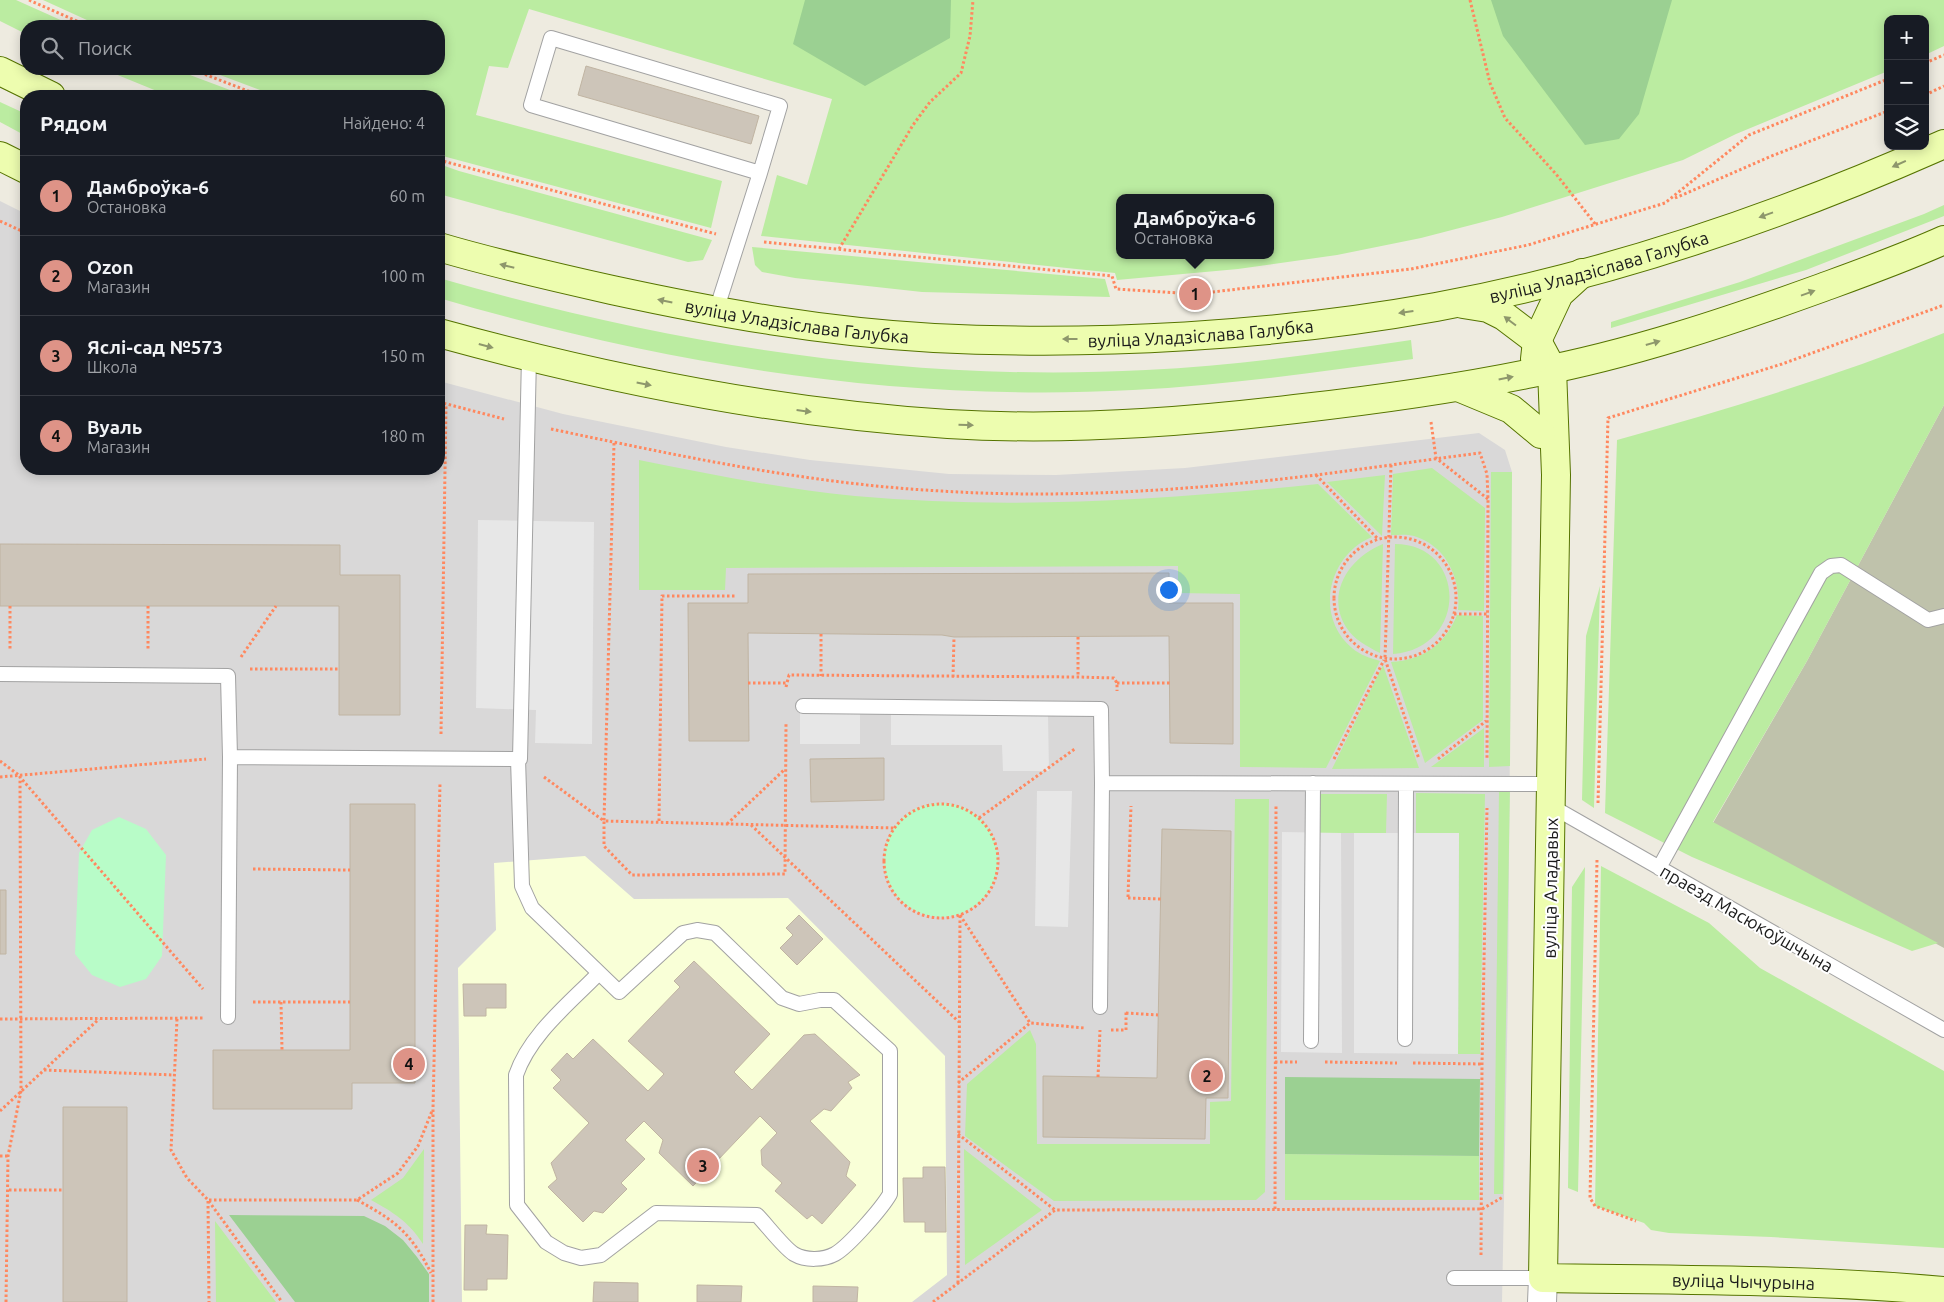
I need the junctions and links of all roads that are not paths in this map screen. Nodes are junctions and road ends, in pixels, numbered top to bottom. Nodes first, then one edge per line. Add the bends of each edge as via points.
1 (0, 71) edge
2 (39, 90) edge
3 (1944, 144) edge
4 (0, 156) edge
5 (20, 166) edge
6 (760, 173) junction
7 (1944, 240) edge
8 (445, 249) edge
9 (1582, 273) junction
10 (1454, 303) junction
11 (716, 311) junction
12 (445, 335) edge
13 (1537, 341) junction
14 (529, 357) junction
15 (1543, 371) junction
16 (1458, 387) junction
17 (1541, 434) junction
18 (1556, 475) junction
19 (1944, 616) edge
20 (5, 674) edge
21 (803, 706) dead end
22 (230, 757) junction
23 (519, 759) junction
24 (1102, 783) junction
25 (1313, 783) junction
26 (1406, 784) junction
27 (1551, 795) junction
28 (1659, 868) junction
29 (599, 972) junction
30 (1100, 1007) dead end
31 (228, 1017) road end
32 (1944, 1030) edge
33 (1405, 1039) dead end
34 (1311, 1041) dead end
35 (1454, 1278) dead end
36 (1542, 1290) edge
37 (1944, 1291) edge

1 - 2 main road
3 -> 9 main road, вуліца Уладзіслава Галубка via 1879,173 1739,225
4 - 5 main road
6 - 6 lane via 780,106 551,38 531,104
6 - 11 lane
15 -> 7 main road via 1632,349 1760,310
11 -> 8 main road, вуліца Уладзіслава Галубка via 544,275
9 - 10 main road, вуліца Уладзіслава Галубка
9 - 13 main road via 1559,294
10 -> 11 main road, вуліца Уладзіслава Галубка via 1341,322 1264,330 1085,339 932,338
13 -> 10 main road, вуліца Аладавых via 1488,308
12 -> 14 main road
13 - 15 main road, вуліца Аладавых
14 -> 16 main road via 634,382 772,407 898,420 1004,426 1149,423 1238,416
14 - 23 lane
16 -> 15 main road
15 - 17 main road, вуліца Аладавых
15 - 18 main road, вуліца Аладавых
16 - 17 main road via 1511,409
17 - 18 main road, вуліца Аладавых
18 - 27 main road, вуліца Аладавых
19 - 28 lane via 1928,620 1841,565 1831,566 1821,573
20 - 22 lane via 148,676 231,672
21 - 24 lane via 1101,709
22 - 23 lane
22 - 31 lane
23 - 29 lane via 522,886 532,908
24 - 25 lane
24 - 30 lane
25 - 26 lane
25 - 34 lane
26 - 27 lane via 1487,784
26 - 33 lane
27 - 28 lane, праезд Масюкоўшчына via 1597,833
27 - 36 main road, вуліца Аладавых
28 - 32 lane, праезд Масюкоўшчына
29 - 29 lane via 619,992 683,933 697,930 715,933 782,998 799,1004 834,1000 890,1051 890,1194 883,1206 836,1253 823,1259 794,1254 757,1214 656,1213 601,1255 581,1258 564,1253 546,1242 517,1206 516,1075 531,1044
35 - 36 lane via 1481,1278
36 - 37 main road, вуліца Чычурына via 1742,1280

